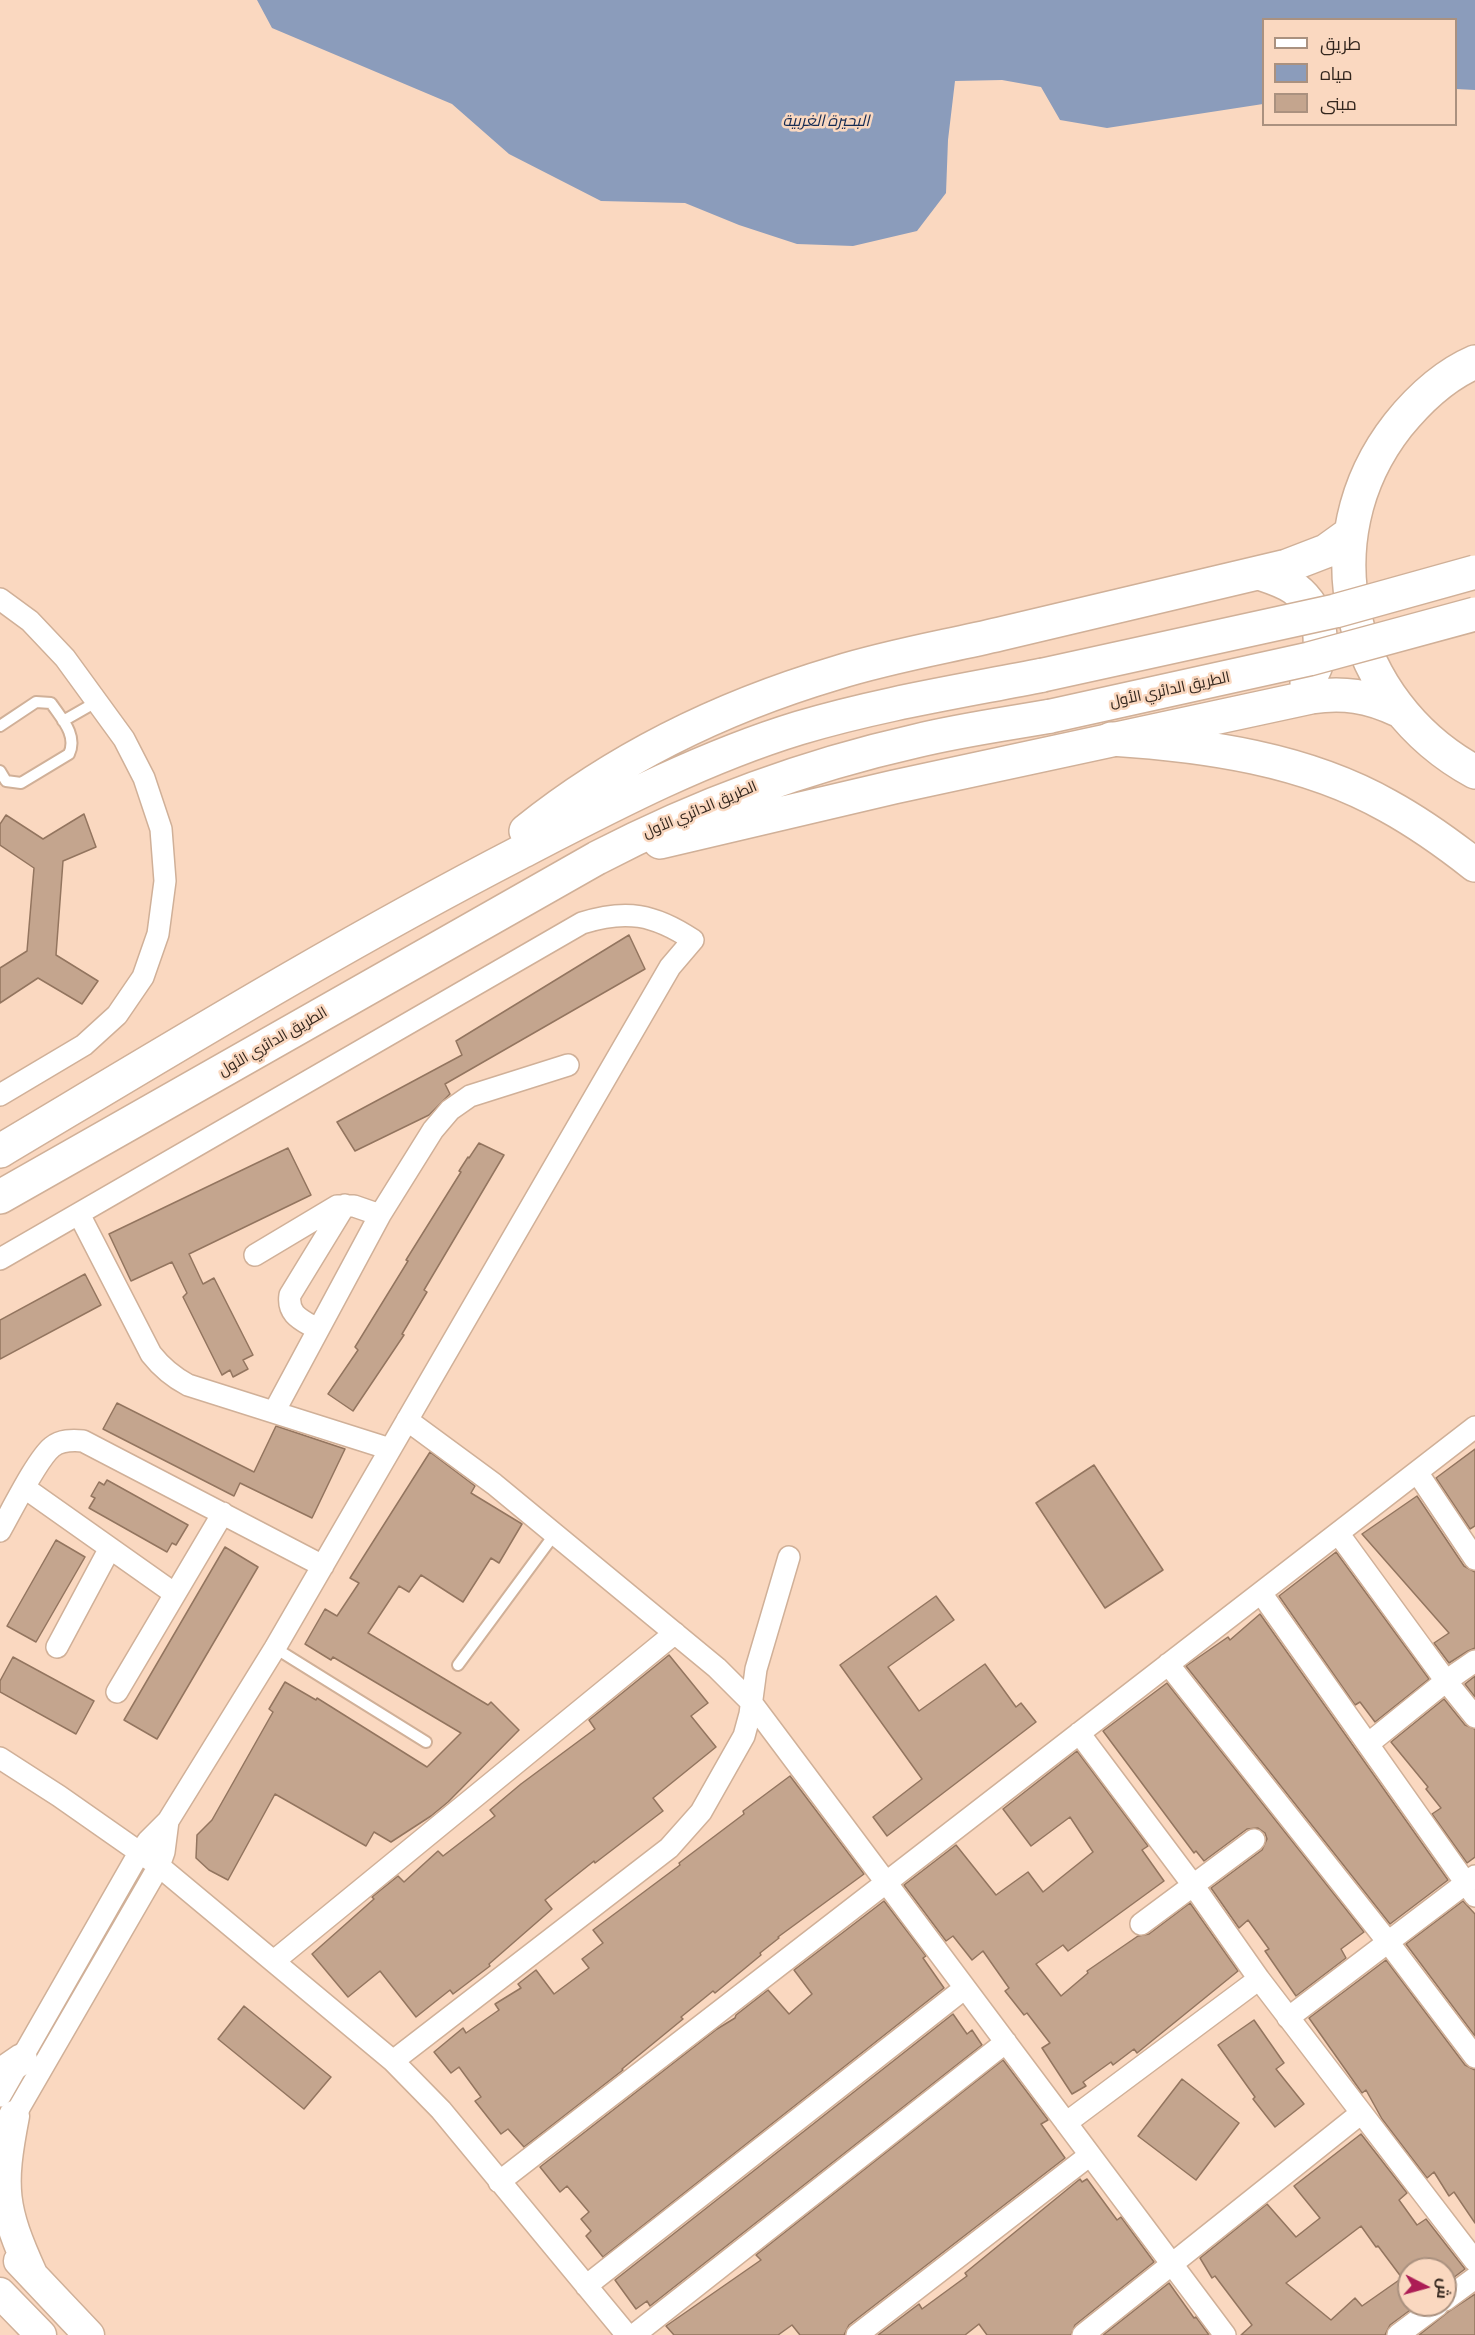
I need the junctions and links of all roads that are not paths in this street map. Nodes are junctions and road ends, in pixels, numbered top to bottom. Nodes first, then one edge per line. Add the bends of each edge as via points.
1 (1475, 362) edge
2 (1352, 533) junction
3 (1475, 572) edge
4 (1259, 573) junction
5 (0, 599) edge
6 (1475, 614) edge
7 (98, 701) junction
8 (1290, 702) junction
9 (1398, 710) junction
10 (63, 721) junction
11 (0, 726) edge
12 (1111, 739) junction
13 (0, 771) edge
14 (1475, 772) edge
15 (597, 858) junction
16 (1475, 865) edge
17 (469, 879) junction
18 (568, 1065) dead end
19 (0, 1095) edge
20 (0, 1151) edge
21 (0, 1197) edge
22 (345, 1205) junction
23 (79, 1214) junction
24 (380, 1215) junction
25 (255, 1255) dead end
26 (0, 1259) edge
27 (317, 1329) junction
28 (274, 1412) junction
29 (407, 1420) junction
30 (1475, 1427) edge
31 (390, 1449) junction
32 (1417, 1472) junction
33 (25, 1488) junction
34 (223, 1513) junction
35 (0, 1531) edge
36 (1338, 1533) junction
37 (554, 1535) junction
38 (110, 1548) junction
39 (789, 1557) dead end
40 (1475, 1559) edge
41 (323, 1566) junction
42 (1261, 1593) junction
43 (175, 1594) junction
44 (675, 1633) junction
45 (57, 1647) dead end
46 (275, 1648) junction
47 (1475, 1661) edge
48 (1168, 1664) junction
49 (458, 1665) dead end
50 (1446, 1681) junction
51 (117, 1692) dead end
52 (751, 1702) junction
53 (1475, 1717) edge
54 (1079, 1733) junction
55 (426, 1742) dead end
56 (1368, 1744) junction
57 (0, 1758) edge
58 (168, 1821) junction
59 (1254, 1840) dead end
60 (140, 1853) junction
61 (159, 1866) junction
62 (886, 1882) junction
63 (1193, 1885) junction
64 (1472, 1885) edge
65 (1141, 1924) dead end
66 (1388, 1942) junction
67 (274, 1961) junction
68 (1259, 1980) junction
69 (965, 1988) junction
70 (1288, 2018) junction
71 (1006, 2042) junction
72 (1475, 2057) edge
73 (393, 2061) junction
74 (11, 2066) edge
75 (1360, 2114) junction
76 (5, 2117) edge
77 (1066, 2124) junction
78 (1090, 2155) junction
79 (499, 2182) junction
80 (0, 2241) edge
81 (1475, 2261) edge
82 (1172, 2264) junction
83 (32, 2274) junction
84 (1475, 2278) edge
85 (586, 2286) junction
86 (1457, 2291) edge
87 (0, 2294) edge
88 (0, 2317) edge
89 (1422, 2317) edge
90 (36, 2335) edge
91 (41, 2335) edge
92 (89, 2335) edge
93 (627, 2335) edge
94 (634, 2335) edge
95 (856, 2335) edge
96 (1083, 2335) edge
97 (1225, 2335) edge
98 (1398, 2335) edge

1 - 2 main road via 1426,395 1391,435 1365,482
2 - 4 main road via 1312,558
2 - 9 main road via 1350,587 1358,630 1370,664
3 - 17 main road, bridge via 1335,611 839,717 758,742 684,772 623,799
4 - 8 main road via 1302,595 1319,627 1320,652 1316,664
4 - 17 main road via 868,664 748,704 691,729 602,778 535,824
5 - 7 street via 37,628
6 - 15 main road, الطريق الدائري الأول, bridge via 1309,659 1051,716 918,740 765,783 687,814
7 - 10 lane
7 - 19 street via 144,778 161,829 165,881 158,934 143,977 117,1016 84,1045
8 - 9 main road via 1348,694
8 - 12 main road
9 - 14 main road via 1436,747
10 - 11 lane via 51,703 43,701
10 - 13 lane via 72,736 69,754 21,783 6,781
12 - 15 main road
12 - 16 main road via 1234,753 1324,777 1387,805
15 - 21 main road, الطريق الدائري الأول
17 - 20 main road via 314,965
18 - 24 street via 470,1096 450,1110 433,1130
22 - 24 street
22 - 25 street via 329,1210
22 - 27 street via 290,1295 295,1317
23 - 26 street
23 - 28 street via 151,1354 162,1368 188,1385
23 - 29 street via 582,923 604,916 627,915 650,917 671,925 693,940 670,967
24 - 27 street
27 - 28 street
28 - 31 street
29 - 31 street
29 - 37 street via 494,1484
30 - 32 street
31 - 41 street
32 - 36 street
32 - 40 street
33 - 34 street via 52,1447 72,1440 83,1441
33 - 35 street
33 - 38 street
34 - 41 street
34 - 43 street
36 - 42 street
36 - 50 street
37 - 44 street
37 - 49 lane
38 - 43 street
38 - 45 street
39 - 52 street via 756,1669
41 - 46 street
42 - 48 street
42 - 56 street
43 - 51 street
44 - 52 street
44 - 67 street
46 - 55 lane
46 - 58 street
47 - 50 street
48 - 54 street
48 - 66 street
50 - 53 street
50 - 56 street
52 - 62 street
52 - 73 street via 748,1725 739,1747 701,1812 677,1840
54 - 62 street
54 - 63 street
56 - 64 street
57 - 60 street
58 - 60 street
58 - 61 street
59 - 63 street
60 - 61 street
60 - 74 street
61 - 67 street
61 - 76 street
62 - 69 street
62 - 79 street
63 - 65 street
63 - 68 street
64 - 66 street
66 - 70 street
66 - 72 street
67 - 73 street
68 - 70 street
68 - 77 street
69 - 71 street
69 - 85 street
70 - 75 street
71 - 77 street
71 - 94 street
73 - 79 street via 441,2110
74 - 76 street
75 - 81 street
75 - 82 street
76 - 83 main road via 2,2197 7,2220
77 - 78 street
78 - 82 street
78 - 95 street
79 - 85 street
80 - 83 main road
82 - 96 street
82 - 97 street
83 - 92 main road
84 - 86 street
85 - 93 street
87 - 91 main road
88 - 90 main road
89 - 98 street

